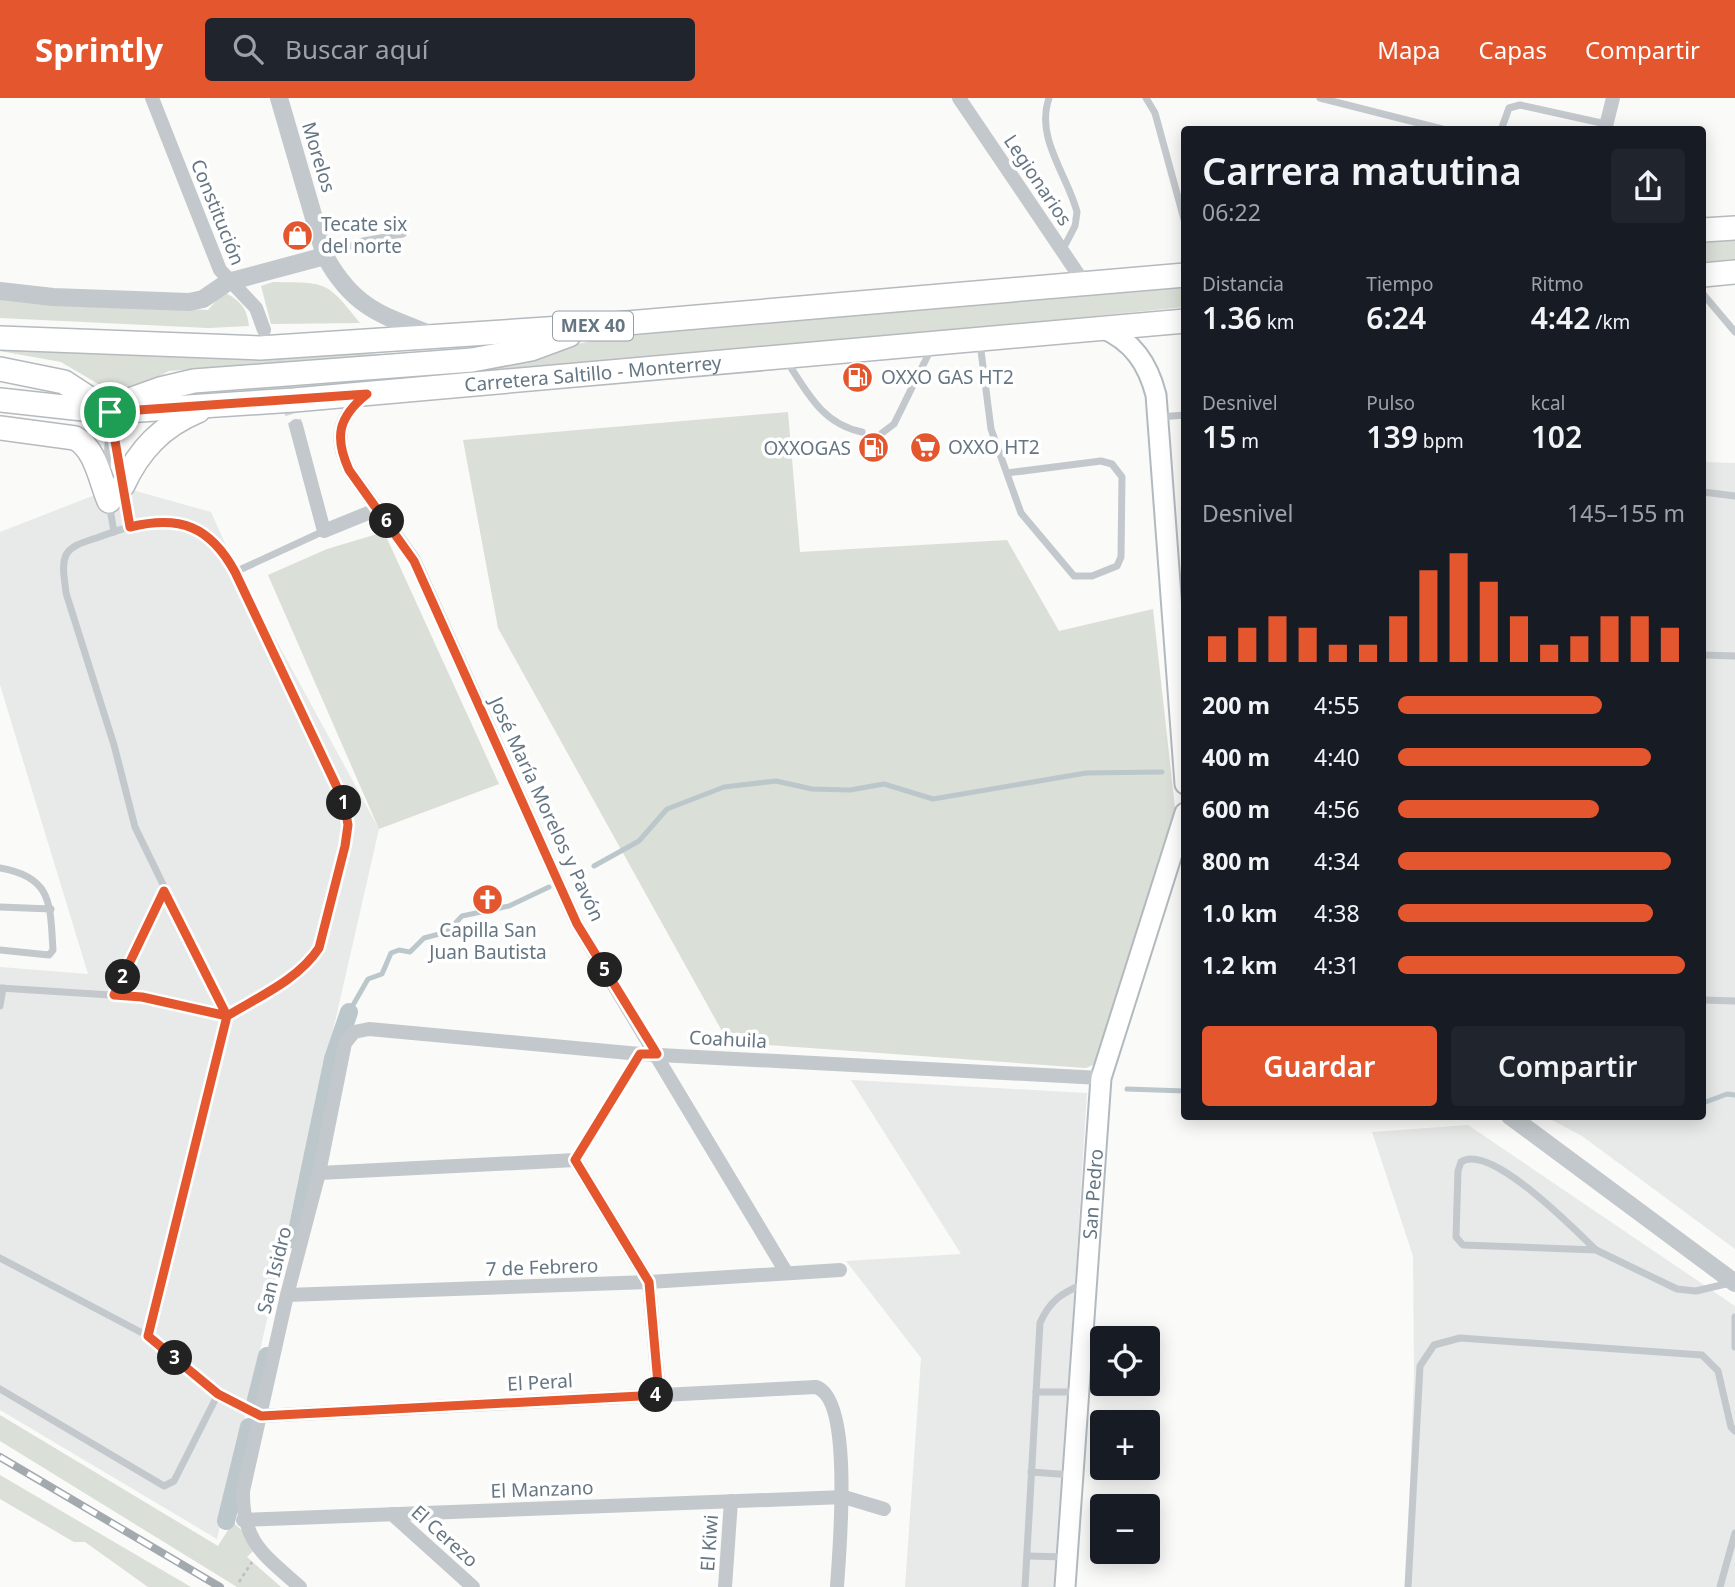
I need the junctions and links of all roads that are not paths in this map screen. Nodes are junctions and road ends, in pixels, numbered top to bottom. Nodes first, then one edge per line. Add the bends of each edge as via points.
1 (152, 98) edge
2 (279, 98) edge
3 (959, 98) edge
4 (1049, 98) edge
5 (1146, 98) edge
6 (1320, 98) edge
7 (1613, 98) edge
8 (1430, 126) edge
9 (1502, 126) edge
10 (1602, 126) edge
11 (1606, 126) edge
12 (1181, 208) edge
13 (1735, 228) edge
14 (1706, 230) edge
15 (403, 234) dead end
16 (1062, 251) junction
17 (325, 256) junction
18 (1735, 272) edge
19 (1181, 275) edge
20 (1706, 275) edge
21 (228, 282) junction
22 (1084, 283) junction
23 (0, 291) edge
24 (1706, 298) edge
25 (1181, 321) edge
26 (592, 326) junction
27 (1102, 328) junction
28 (264, 330) tunnel mouth
29 (1735, 332) edge
30 (433, 335) junction
31 (0, 338) edge
32 (979, 339) junction
33 (934, 343) junction
34 (783, 356) junction
35 (0, 369) edge
36 (367, 394) junction
37 (0, 400) edge
38 (213, 406) junction
39 (110, 412) junction
40 (1181, 415) edge
41 (1159, 417) junction
42 (296, 426) tunnel mouth
43 (0, 428) edge
44 (862, 432) dead end
45 (882, 433) dead end
46 (1007, 473) junction
47 (1706, 492) edge
48 (116, 493) junction
49 (1735, 496) edge
50 (378, 509) junction
51 (130, 527) junction
52 (324, 531) junction
53 (114, 532) junction
54 (235, 572) junction
55 (1706, 655) edge
56 (1735, 656) edge
57 (1181, 728) edge
58 (1181, 825) edge
59 (1181, 857) edge
60 (1168, 866) junction
61 (0, 868) edge
62 (164, 891) junction
63 (0, 907) edge
64 (51, 909) junction
65 (0, 950) edge
66 (1, 988) edge
67 (114, 995) junction
68 (1706, 1000) edge
69 (1735, 1001) edge
70 (0, 1006) edge
71 (227, 1016) junction
72 (354, 1032) joint
73 (640, 1054) junction
74 (657, 1054) junction
75 (1101, 1078) junction
76 (1515, 1120) edge
77 (575, 1160) junction
78 (318, 1174) junction
79 (1596, 1250) junction
80 (0, 1258) edge
81 (839, 1270) dead end
82 (786, 1272) junction
83 (649, 1282) junction
84 (1085, 1283) junction
85 (1734, 1283) edge
86 (287, 1295) junction
87 (1735, 1317) edge
88 (148, 1336) junction
89 (1735, 1347) edge
90 (0, 1389) edge
91 (1036, 1392) junction
92 (1077, 1392) junction
93 (218, 1394) junction
94 (659, 1395) junction
95 (261, 1416) junction
96 (1735, 1431) edge
97 (1031, 1472) junction
98 (1072, 1475) junction
99 (844, 1497) junction
100 (731, 1501) junction
101 (884, 1509) dead end
102 (392, 1514) junction
103 (243, 1520) junction
104 (1735, 1533) edge
105 (1027, 1556) junction
106 (1067, 1557) junction
107 (300, 1587) edge
108 (473, 1587) edge
109 (725, 1587) edge
110 (837, 1587) edge
111 (1025, 1587) edge
112 (1065, 1587) edge
113 (1408, 1587) edge
114 (1720, 1587) edge

1 - 21 street, Constitución
2 - 17 street, Morelos
3 - 16 street, Legionarios
4 - 16 lane via 1045,132 1077,212
5 - 12 lane via 1155,113
6 - 8 lane
7 - 11 street
9 - 10 lane via 1509,108 1520,105
13 - 14 main road
15 - 17 lane via 363,241
16 - 22 street, Legionarios
17 - 21 street
17 - 30 street, Morelos via 357,301
18 - 20 main road
19 - 22 main road, MEX 40
21 - 23 street via 203,299 188,302
21 - 28 street, Constitución via 256,308
22 - 26 main road, MEX 40
24 - 29 lane
25 - 27 main road, Carretera Saltillo - Monterrey
26 - 30 main road, MEX 40
26 - 39 main road via 531,349 472,360 177,384 112,407
27 - 32 main road, Carretera Saltillo - Monterrey
27 - 41 main road via 1122,338 1142,359 1151,374
30 - 31 main road, MEX 40 via 260,348
32 - 33 main road, Carretera Saltillo - Monterrey
32 - 46 lane via 991,429
33 - 34 main road, Carretera Saltillo - Monterrey
33 - 45 lane via 894,424
34 - 36 main road, Carretera Saltillo - Monterrey
34 - 44 lane via 829,420
35 - 39 main road via 64,382
36 - 38 main road, Carretera Saltillo - Monterrey
36 - 50 street, José María Morelos y Pavón via 347,414 338,441 349,470
37 - 39 main road, Carretera Saltillo - Monterrey
38 - 39 main road, Carretera Saltillo - Monterrey
38 - 48 main road via 155,436
39 - 48 lane
39 - 48 lane via 107,469
40 - 41 lane
41 - 57 main road
42 - 52 street
43 - 48 main road via 83,442
46 - 46 lane via 1021,513 1069,573 1092,576 1117,566 1122,477 1112,464 1101,461
47 - 49 lane
48 - 51 lane
48 - 53 lane
50 - 52 street
50 - 74 street, José María Morelos y Pavón via 414,561 577,924
51 - 53 lane
51 - 54 lane via 153,522 201,531 217,543
52 - 54 lane
53 - 62 lane via 70,550 64,563 66,593 135,827
54 - 71 lane via 344,802 348,825 319,948 296,974
55 - 56 lane
58 - 60 main road, San Pedro
59 - 60 main road
60 - 75 main road, San Pedro
61 - 64 lane via 37,880
62 - 67 lane
62 - 71 lane
63 - 64 lane
64 - 65 lane via 51,954
66 - 67 lane
66 - 70 lane
67 - 71 lane
68 - 69 lane
71 - 88 lane
72 - 73 street, Coahuila via 369,1029
72 - 78 street, San Isidro via 345,1043
73 - 74 street, Coahuila
73 - 77 street
74 - 75 street, Coahuila
74 - 82 street, José María Morelos y Pavón
75 - 84 main road, San Pedro
76 - 85 street
77 - 78 street
77 - 83 street
78 - 86 street, San Isidro
79 - 79 lane via 1460,1243 1456,1237 1461,1162 1477,1158 1494,1164 1556,1210
79 - 85 lane via 1677,1289 1696,1291
80 - 88 lane
81 - 82 street, 7 de Febrero
82 - 83 street, 7 de Febrero
83 - 86 street, 7 de Febrero
83 - 94 street
84 - 91 lane via 1060,1294 1047,1306 1040,1323
84 - 92 main road, San Pedro
86 - 95 street, San Isidro
87 - 89 lane
88 - 93 lane
90 - 93 lane via 164,1486 174,1481
91 - 92 lane
91 - 97 lane
92 - 98 main road, San Pedro
93 - 95 lane
94 - 95 street, El Peral
94 - 99 street, El Peral via 821,1388 836,1423
95 - 103 street, San Isidro via 243,1491
96 - 113 lane via 1718,1371 1702,1355 1460,1338 1434,1345 1420,1366
97 - 98 lane
97 - 105 lane
98 - 106 main road, San Pedro
99 - 100 street, El Manzano
99 - 101 street, El Manzano
99 - 110 street
100 - 102 street, El Manzano
100 - 109 street, El Kiwi
102 - 103 street, El Manzano
102 - 108 street, El Cerezo
103 - 107 street via 259,1551
104 - 114 lane
105 - 106 lane
105 - 111 lane
106 - 112 main road, San Pedro

